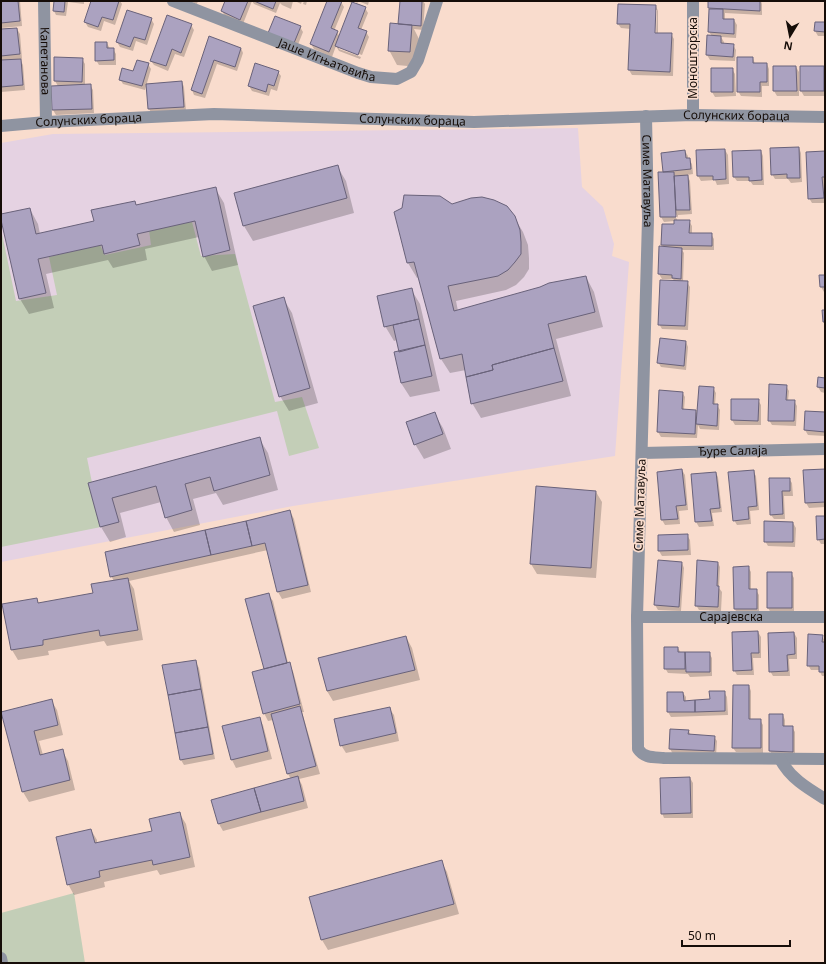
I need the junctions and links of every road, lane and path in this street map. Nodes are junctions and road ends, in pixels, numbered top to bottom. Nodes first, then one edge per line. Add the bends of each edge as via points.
1 (44, 1) edge
2 (173, 1) edge
3 (437, 1) edge
4 (693, 1) edge
5 (693, 115) junction
6 (646, 116) junction
7 (825, 117) edge
8 (46, 122) junction
9 (1, 126) edge
10 (825, 449) edge
11 (642, 453) junction
12 (637, 617) junction
13 (825, 617) edge
14 (780, 759) junction
15 (825, 759) edge
16 (825, 799) edge
17 (1, 958) edge
18 (2, 963) edge

1 - 8 street, Капетанова
2 - 3 street, Јаше Игњатовића via 345,69 370,77 397,79 411,72 418,60
4 - 5 street, Моношторска
5 - 6 street, Солунских бораца
5 - 7 street, Солунских бораца
6 - 8 street, Солунских бораца via 474,122 214,114
6 - 11 street, Симе Матавуља via 648,219
8 - 9 street, Солунских бораца
10 - 11 street, Ђуре Салаја
11 - 12 street, Симе Матавуља
12 - 13 street, Сарајевска
12 - 14 street, Симе Матавуља via 638,749 644,756
14 - 15 street, Симе Матавуља
14 - 16 street via 802,785
17 - 18 street

